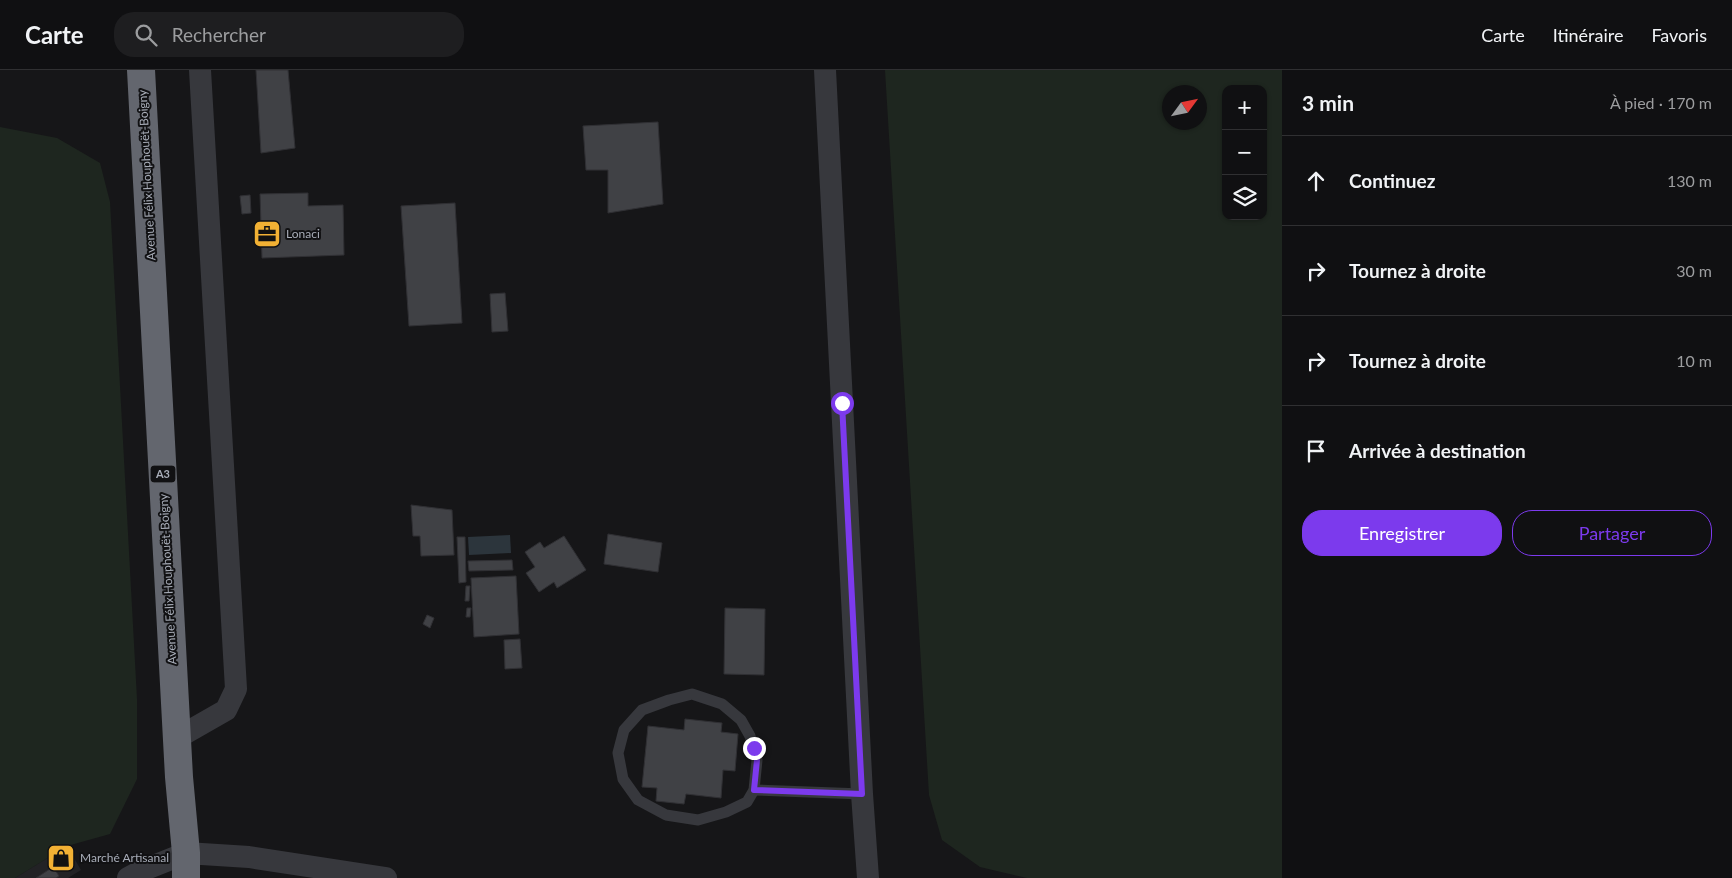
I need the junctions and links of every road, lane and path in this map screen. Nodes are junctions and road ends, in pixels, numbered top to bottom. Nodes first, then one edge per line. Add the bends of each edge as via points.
1 (141, 70) edge
2 (200, 70) edge
3 (825, 70) edge
4 (177, 738) junction
5 (754, 790) junction
6 (862, 794) junction
7 (186, 865) edge
8 (128, 878) edge
9 (386, 878) edge
10 (868, 878) edge

1 - 4 highway, Avenue Félix Houphouët-Boigny / A3
2 - 4 street via 236,688 226,710
3 - 6 street
4 - 7 highway, Avenue Félix Houphouët-Boigny / A3
5 - 5 lane via 747,802 698,820 666,815 638,800 623,778 618,753 624,730 642,710 669,700 692,694 722,704 741,720 750,736 757,760
5 - 6 lane
6 - 10 street
7 - 8 street via 141,871
7 - 9 street via 248,857

